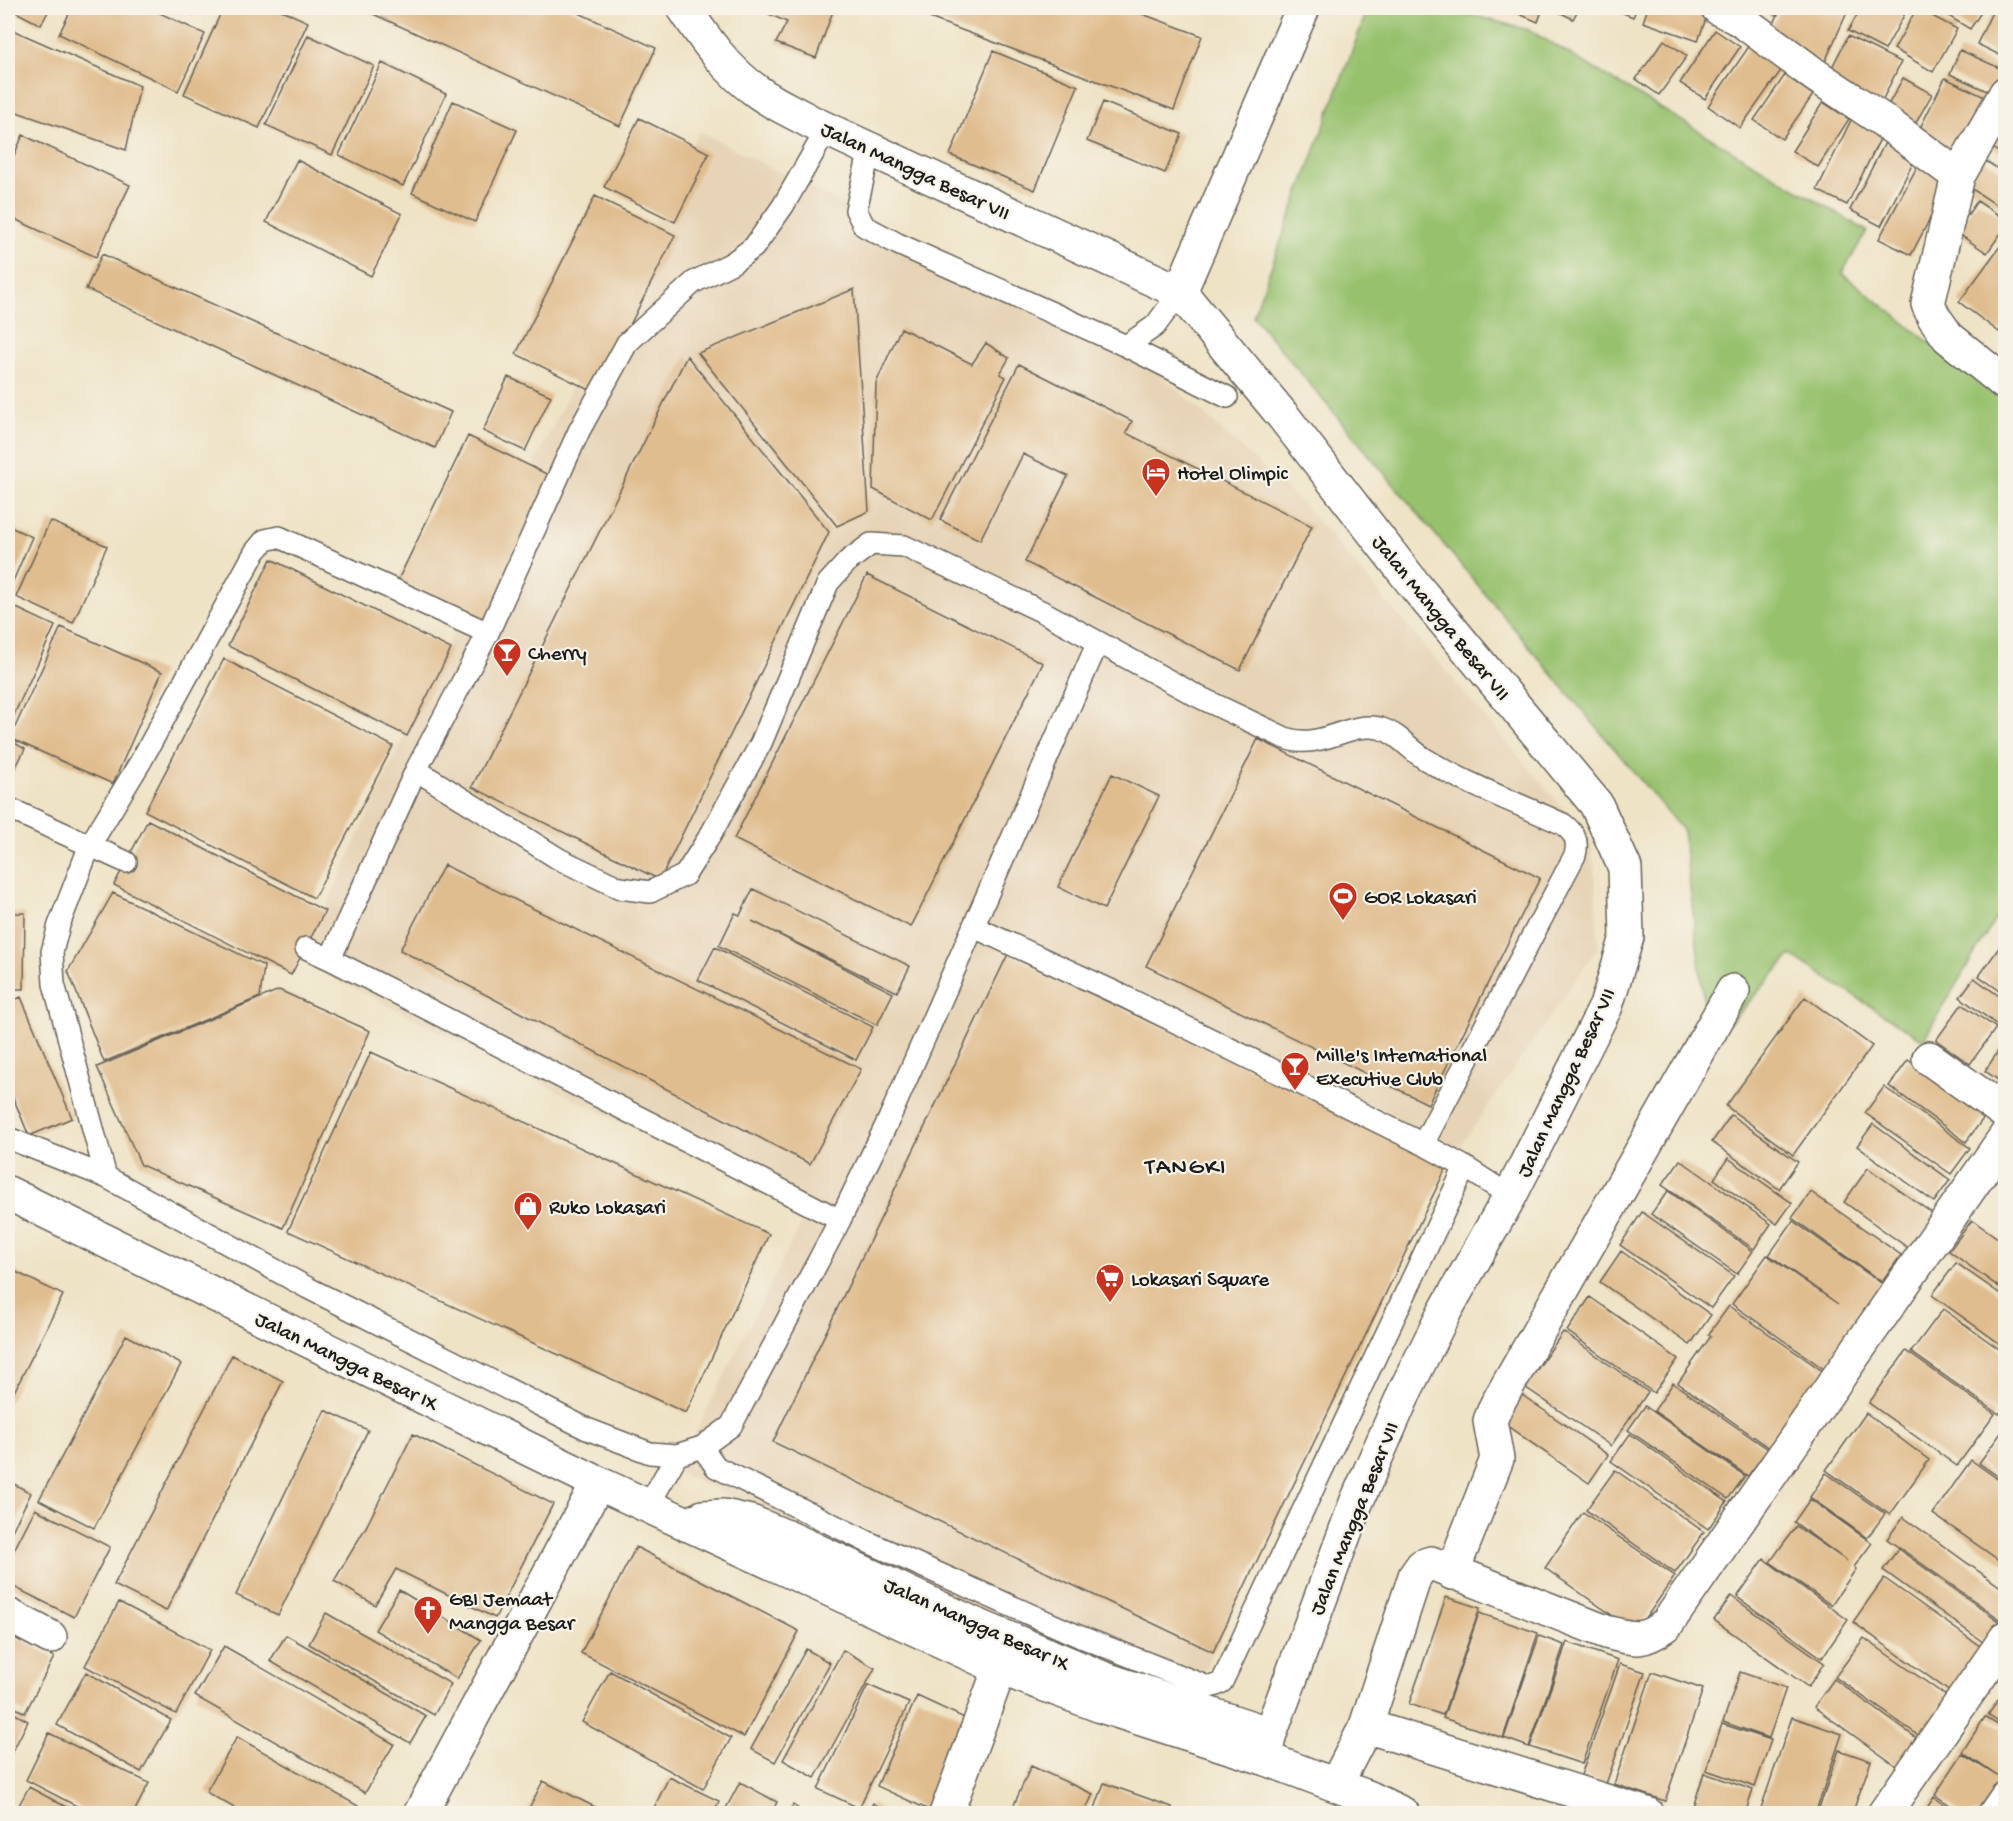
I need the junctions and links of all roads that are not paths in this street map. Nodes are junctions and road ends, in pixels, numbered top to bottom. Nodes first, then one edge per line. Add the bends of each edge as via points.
1 (684, 8) edge
2 (1303, 8) edge
3 (1718, 8) edge
4 (2006, 93) edge
5 (826, 129) junction
6 (870, 149) junction
7 (1958, 176) junction
8 (1180, 292) junction
9 (1126, 346) junction
10 (2006, 384) edge
11 (1227, 397) dead end
12 (488, 633) junction
13 (1098, 642) junction
14 (416, 770) junction
15 (8, 808) edge
16 (90, 845) junction
17 (126, 862) dead end
18 (974, 927) junction
19 (306, 948) dead end
20 (330, 960) junction
21 (1733, 991) dead end
22 (1929, 1058) dead end
23 (2006, 1113) edge
24 (2006, 1136) edge
25 (8, 1138) edge
26 (1423, 1144) junction
27 (1465, 1167) junction
28 (106, 1177) junction
29 (8, 1193) edge
30 (1510, 1196) junction
31 (840, 1220) junction
32 (702, 1447) junction
33 (677, 1455) junction
34 (598, 1483) junction
35 (648, 1506) junction
36 (688, 1526) junction
37 (1452, 1572) junction
38 (8, 1615) edge
39 (50, 1636) dead end
40 (2006, 1638) edge
41 (1000, 1668) junction
42 (1366, 1726) junction
43 (1267, 1746) junction
44 (1336, 1785) junction
45 (2006, 1798) edge
46 (1367, 1806) edge
47 (420, 1814) edge
48 (946, 1814) edge
49 (1403, 1814) edge
50 (1647, 1814) edge
51 (1884, 1814) edge
52 (1995, 1814) edge

1 - 5 street, Jalan Mangga Besar VII via 705,40 742,79
2 - 8 street
3 - 7 street via 1741,20
4 - 7 street
5 - 6 street, Jalan Mangga Besar VII
5 - 12 lane via 783,206 754,247 694,282 627,343 579,431
6 - 8 street, Jalan Mangga Besar VII
6 - 9 lane via 856,210 864,226
7 - 10 street via 1928,304 1948,337
8 - 9 lane via 1155,326
8 - 30 street, Jalan Mangga Besar VII via 1596,804 1625,868 1627,937 1606,1006
9 - 11 lane
12 - 14 lane
12 - 16 lane via 279,537 265,540
13 - 14 lane via 904,546 870,544 828,583 761,743 685,876 650,892 620,888 559,859
13 - 18 lane
13 - 26 lane via 1197,696 1297,742 1366,727 1387,730 1443,769 1563,824 1575,837 1575,855
14 - 20 lane
15 - 16 lane
16 - 17 lane
16 - 28 lane via 52,952 54,984
18 - 26 lane
18 - 31 lane via 890,1119
19 - 20 lane
20 - 31 lane
21 - 37 street via 1496,1406 1490,1421 1497,1459
22 - 23 street
24 - 37 street via 1666,1625 1651,1636 1632,1639
25 - 28 lane
26 - 27 lane
27 - 30 lane
27 - 32 lane via 1222,1682 1214,1686 1208,1687 1076,1635 868,1542 716,1467
28 - 33 lane via 308,1288 587,1429 650,1453
29 - 34 street, Jalan Mangga Besar IX
30 - 43 street, Jalan Mangga Besar VII via 1445,1311 1352,1512
31 - 32 lane via 731,1426
32 - 33 lane
33 - 35 lane
34 - 35 street, Jalan Mangga Besar IX
34 - 47 street
35 - 36 street, Jalan Mangga Besar IX
36 - 41 street, Jalan Mangga Besar IX
36 - 43 street, Jalan Mangga Besar IX via 703,1517 724,1516 751,1522 974,1624
37 - 42 street via 1431,1563 1422,1566 1415,1576
38 - 39 street
40 - 51 street
41 - 43 street, Jalan Mangga Besar IX via 1101,1706
41 - 48 street
42 - 44 street
42 - 50 street
43 - 44 street
44 - 46 street
45 - 52 street
46 - 49 street

